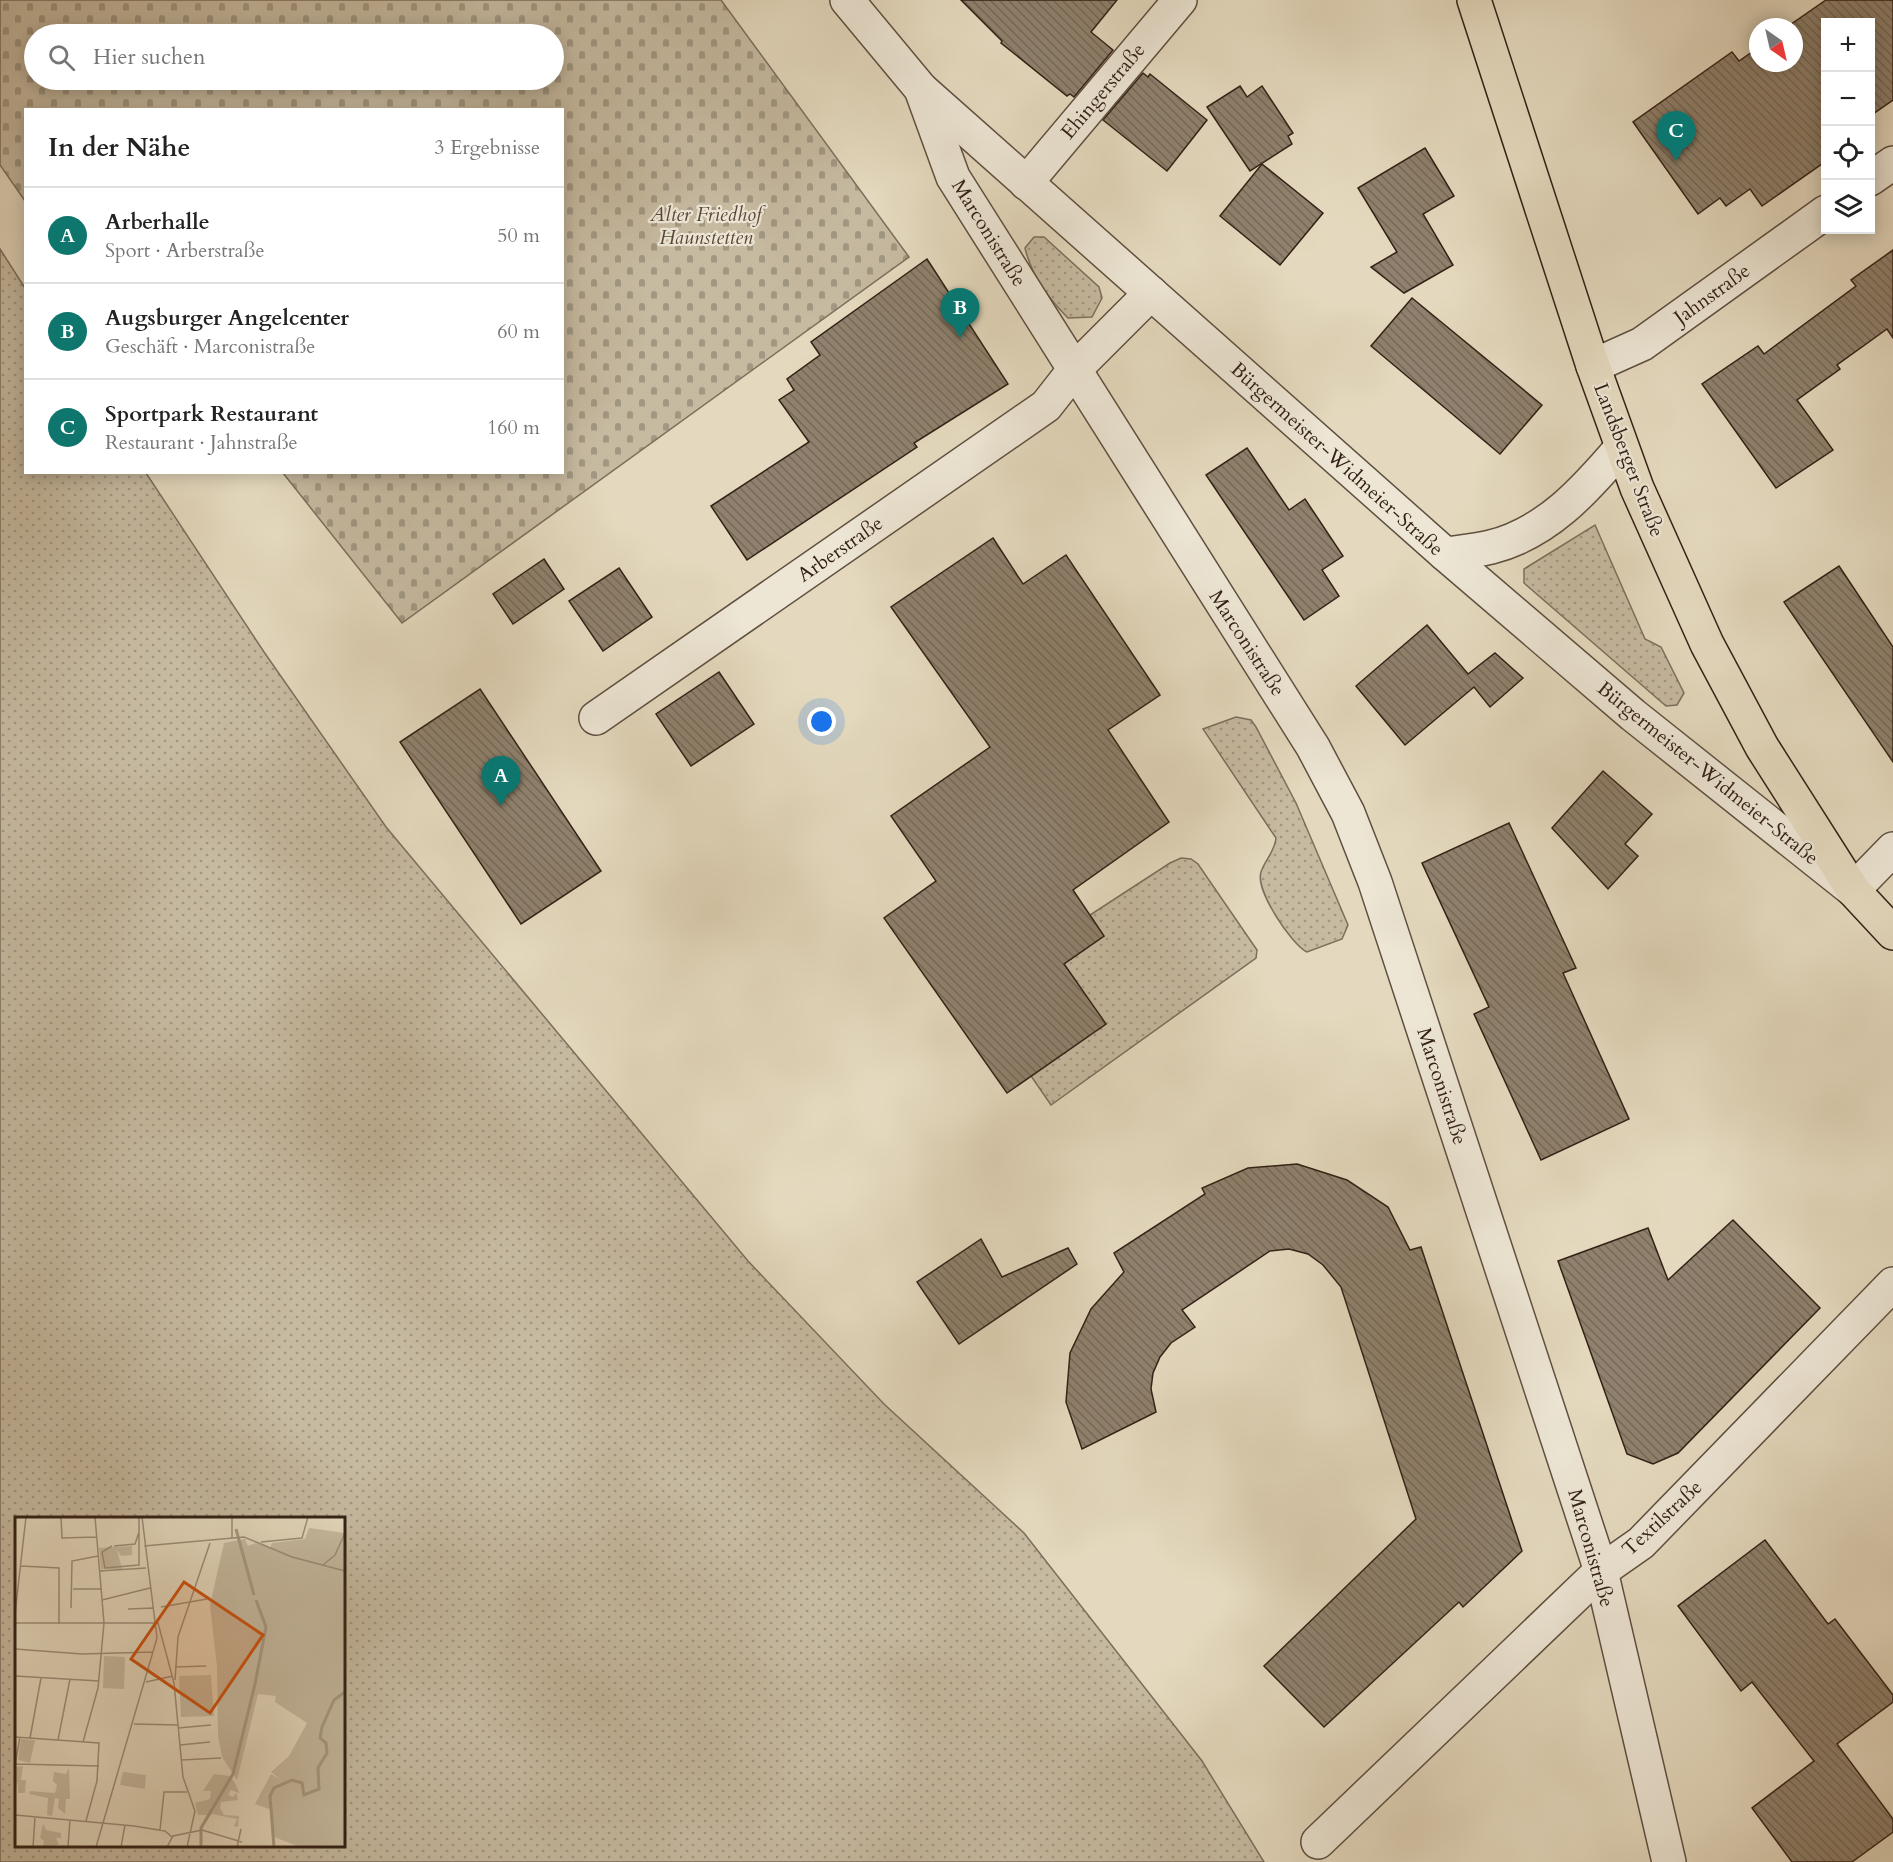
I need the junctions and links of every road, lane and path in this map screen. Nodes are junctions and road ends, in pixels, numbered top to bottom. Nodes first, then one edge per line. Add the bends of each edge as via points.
1 (848, 0) edge
2 (1180, 0) edge
3 (1474, 0) edge
4 (921, 89) junction
5 (1893, 163) edge
6 (1875, 176) edge
7 (1026, 183) junction
8 (1821, 216) edge
9 (1151, 292) junction
10 (1593, 366) junction
11 (1075, 369) junction
12 (1620, 447) junction
13 (1445, 555) junction
14 (596, 718) dead end
15 (1893, 849) edge
16 (1853, 890) junction
17 (1893, 933) edge
18 (1893, 1284) edge
19 (1601, 1571) junction
20 (1318, 1842) dead end
21 (1669, 1862) edge

1 - 4 street, Bürgermeister-Widmeier-Straße
2 - 7 street, Ehingerstraße
3 - 10 main road, Landsberger Straße
4 - 7 street, Bürgermeister-Widmeier-Straße
4 - 11 street, Marconistraße via 953,177
5 - 6 street
7 - 9 street, Bürgermeister-Widmeier-Straße
8 - 10 street, Jahnstraße via 1642,344
9 - 11 street
9 - 13 street, Bürgermeister-Widmeier-Straße
10 - 12 main road, Landsberger Straße
11 - 14 street, Arberstraße via 1046,406
11 - 19 street, Marconistraße via 1313,747 1348,813 1375,882
12 - 13 street via 1588,486 1544,524 1491,547
12 - 16 main road, Landsberger Straße via 1707,644 1762,747
13 - 16 street, Bürgermeister-Widmeier-Straße via 1633,715
15 - 16 street
16 - 17 main road, Landsberger Straße
18 - 19 street, Textilstraße via 1641,1542
19 - 20 street, Textilstraße
19 - 21 street, Marconistraße

